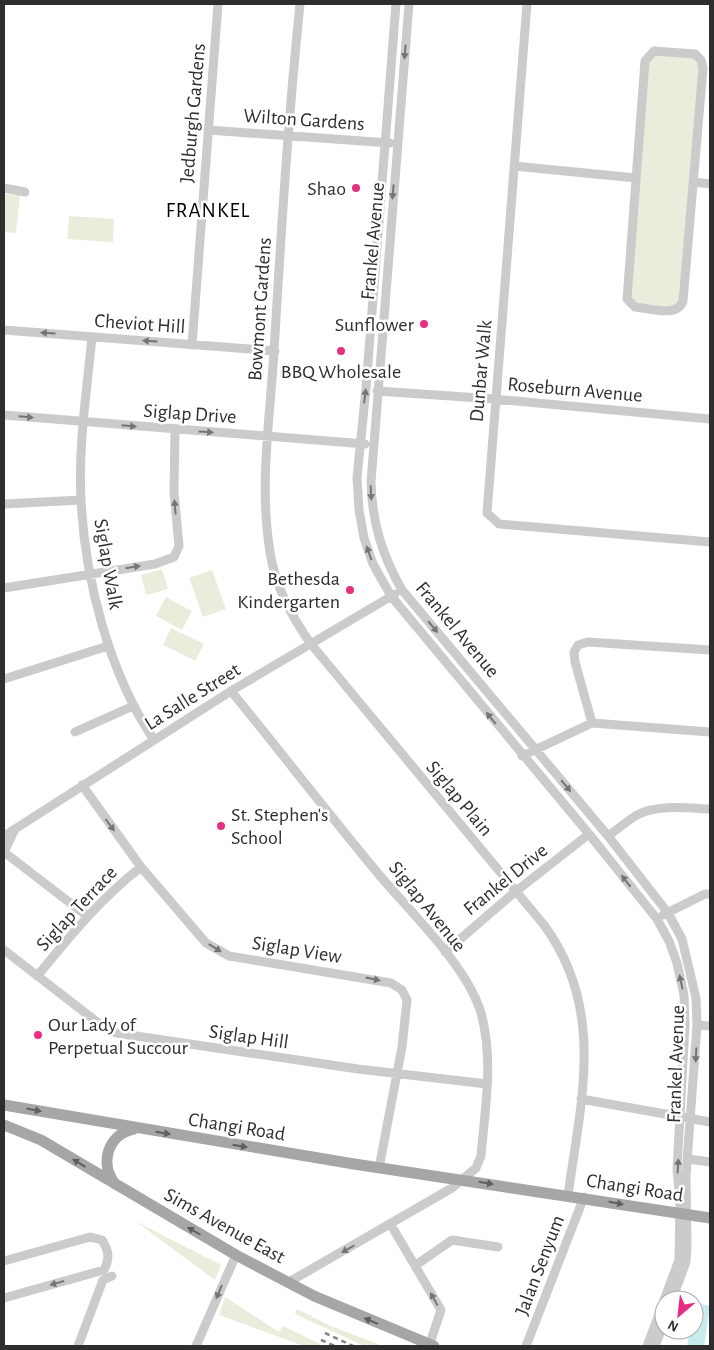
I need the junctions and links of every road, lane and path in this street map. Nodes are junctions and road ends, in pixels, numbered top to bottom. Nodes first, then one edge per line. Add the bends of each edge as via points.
1 (218, 4) edge
2 (300, 4) edge
3 (396, 4) edge
4 (409, 4) edge
5 (527, 4) edge
6 (208, 130) junction
7 (287, 136) junction
8 (385, 143) junction
9 (397, 144) junction
10 (514, 166) junction
11 (636, 178) junction
12 (694, 182) junction
13 (710, 184) edge
14 (4, 188) edge
15 (25, 192) dead end
16 (4, 330) edge
17 (92, 337) junction
18 (192, 345) junction
19 (274, 351) junction
20 (377, 392) junction
21 (495, 398) junction
22 (4, 415) edge
23 (710, 419) edge
24 (84, 422) junction
25 (175, 430) junction
26 (267, 437) junction
27 (360, 444) junction
28 (374, 445) junction
29 (81, 500) junction
30 (4, 504) edge
31 (710, 542) edge
32 (91, 574) junction
33 (4, 588) edge
34 (402, 590) junction
35 (391, 596) junction
36 (311, 644) junction
37 (108, 646) junction
38 (710, 650) edge
39 (4, 679) edge
40 (231, 691) junction
41 (133, 706) junction
42 (592, 723) junction
43 (75, 732) dead end
44 (710, 732) edge
45 (154, 740) junction
46 (535, 749) junction
47 (522, 756) junction
48 (82, 785) junction
49 (710, 809) edge
50 (15, 828) junction
51 (589, 834) junction
52 (4, 836) edge
53 (608, 836) junction
54 (4, 852) edge
55 (141, 867) junction
56 (515, 892) junction
57 (710, 894) edge
58 (668, 912) junction
59 (87, 916) junction
60 (657, 919) junction
61 (4, 950) edge
62 (445, 952) junction
63 (38, 975) junction
64 (697, 1025) junction
65 (710, 1026) edge
66 (397, 1074) junction
67 (487, 1084) junction
68 (581, 1099) junction
69 (4, 1105) edge
70 (686, 1119) junction
71 (710, 1122) edge
72 (4, 1125) edge
73 (135, 1129) junction
74 (688, 1159) junction
75 (710, 1162) edge
76 (379, 1168) junction
77 (464, 1179) junction
78 (118, 1187) junction
79 (568, 1195) junction
80 (584, 1198) junction
81 (683, 1214) junction
82 (710, 1218) edge
83 (390, 1225) junction
84 (498, 1247) dead end
85 (236, 1255) junction
86 (4, 1261) edge
87 (416, 1265) junction
88 (112, 1276) dead end
89 (289, 1282) junction
90 (668, 1290) edge
91 (676, 1290) edge
92 (4, 1298) edge
93 (654, 1327) edge
94 (78, 1346) edge
95 (196, 1346) edge
96 (431, 1346) edge
97 (526, 1346) edge
98 (647, 1346) edge

1 - 6 street, Jedburgh Gardens
2 - 7 street, Bowmont Gardens
3 - 8 street, Frankel Avenue
4 -> 9 street, Frankel Avenue
5 - 10 street, Dunbar Walk
6 - 7 street, Wilton Gardens
6 - 18 street, Jedburgh Gardens
7 - 8 street, Wilton Gardens
7 - 19 street, Bowmont Gardens
8 - 9 street, Wilton Gardens
27 -> 8 street, Frankel Avenue
9 -> 20 street, Frankel Avenue
10 - 11 street
10 - 21 street, Dunbar Walk
11 - 12 street via 646,61 654,51 676,52 695,54 703,68
11 - 12 street via 628,299 635,307 673,311 683,301
12 - 13 street
14 - 15 street
17 -> 16 street, Cheviot Hill
18 -> 17 street, Cheviot Hill
17 - 24 street, Siglap Walk
18 - 19 street, Cheviot Hill
19 - 26 street, Bowmont Gardens
20 - 21 street, Roseburn Avenue
20 - 28 street, Frankel Avenue
21 - 23 street, Roseburn Avenue
21 - 31 street, Dunbar Walk via 487,513 500,524
22 -> 24 street, Siglap Drive
24 -> 25 street, Siglap Drive
24 - 29 street, Siglap Walk
25 -> 26 street, Siglap Drive
32 -> 25 street via 155,564 174,557 179,546 174,492
26 - 27 street, Siglap Drive
26 - 36 street, Siglap Plain via 264,482 270,553 285,603
27 - 28 street, Siglap Drive
35 -> 27 street, Frankel Avenue via 373,564 361,525 357,486
28 -> 34 street, Frankel Avenue via 371,482 374,522 385,558
29 - 30 street
29 - 32 street, Siglap Walk
32 - 33 street
32 - 37 street, Siglap Walk
34 - 35 street, La Salle Street
34 -> 46 street, Frankel Avenue
35 - 36 street, La Salle Street
47 -> 35 street, Frankel Avenue
36 - 40 street, La Salle Street
36 - 56 street, Siglap Plain
37 - 39 street
37 - 41 street, Siglap Walk
38 - 42 street via 588,642 578,645 574,652 575,662
40 - 45 street, La Salle Street
40 - 62 street, Siglap Avenue
41 - 43 street
41 - 45 street, Siglap Walk
42 - 44 street
42 - 46 street
45 - 48 street, La Salle Street
46 - 47 street
46 -> 53 street, Frankel Avenue
47 - 51 street, Frankel Avenue
48 - 50 street, La Salle Street
48 -> 55 street, Siglap View
49 - 53 street via 649,810
50 - 52 street, La Salle Street
50 - 54 street
51 - 56 street, Frankel Drive
60 -> 51 street, Frankel Avenue
53 - 58 street, Frankel Avenue
54 - 59 street
55 - 59 street, Siglap Terrace via 115,887
55 -> 66 street, Siglap View via 206,943 218,951 247,960 397,985 407,1000
56 - 62 street, Frankel Drive
56 - 68 street, Siglap Plain via 560,947 578,994 584,1032
57 - 58 street
58 - 60 street
58 - 64 street, Frankel Avenue via 682,939 691,970
59 - 63 street, Siglap Terrace
70 -> 60 street, Frankel Avenue via 684,994 669,941
61 - 63 street, Siglap Hill
62 - 67 street, Siglap Avenue via 470,989 480,1011 489,1058
63 - 66 street, Siglap Hill via 116,1033
64 - 65 street
64 -> 70 street, Frankel Avenue
66 - 67 street, Siglap Hill
66 - 76 street, Siglap View
67 - 77 street, Siglap Avenue via 481,1156 476,1168
68 - 70 street
68 - 79 street, Siglap Plain
69 -> 73 main road, Changi Road
70 - 71 street
70 - 74 street, Frankel Avenue
81 -> 70 street, Frankel Avenue via 677,1170
78 -> 72 main road, Sims Avenue East via 41,1140
73 -> 76 main road, Changi Road
73 - 78 main road via 118,1136 108,1152 109,1173
74 - 75 street
74 - 81 street, Frankel Avenue
76 - 77 main road, Changi Road
77 -> 79 main road, Changi Road
77 - 83 street
85 -> 78 main road, Sims Avenue East
79 - 80 main road, Changi Road
80 -> 81 main road, Changi Road
80 - 97 street, Jalan Senyum
81 - 82 main road, Changi Road
81 - 90 street via 679,1260
81 - 91 street via 686,1262
83 - 87 street
83 -> 89 street
84 - 87 street via 452,1240
85 - 89 main road, Sims Avenue East
85 -> 95 street
86 -> 92 street via 90,1236 102,1240 109,1259 104,1270
96 -> 87 street via 441,1310
88 - 94 street via 103,1280
96 -> 89 main road, Sims Avenue East
93 - 98 street

